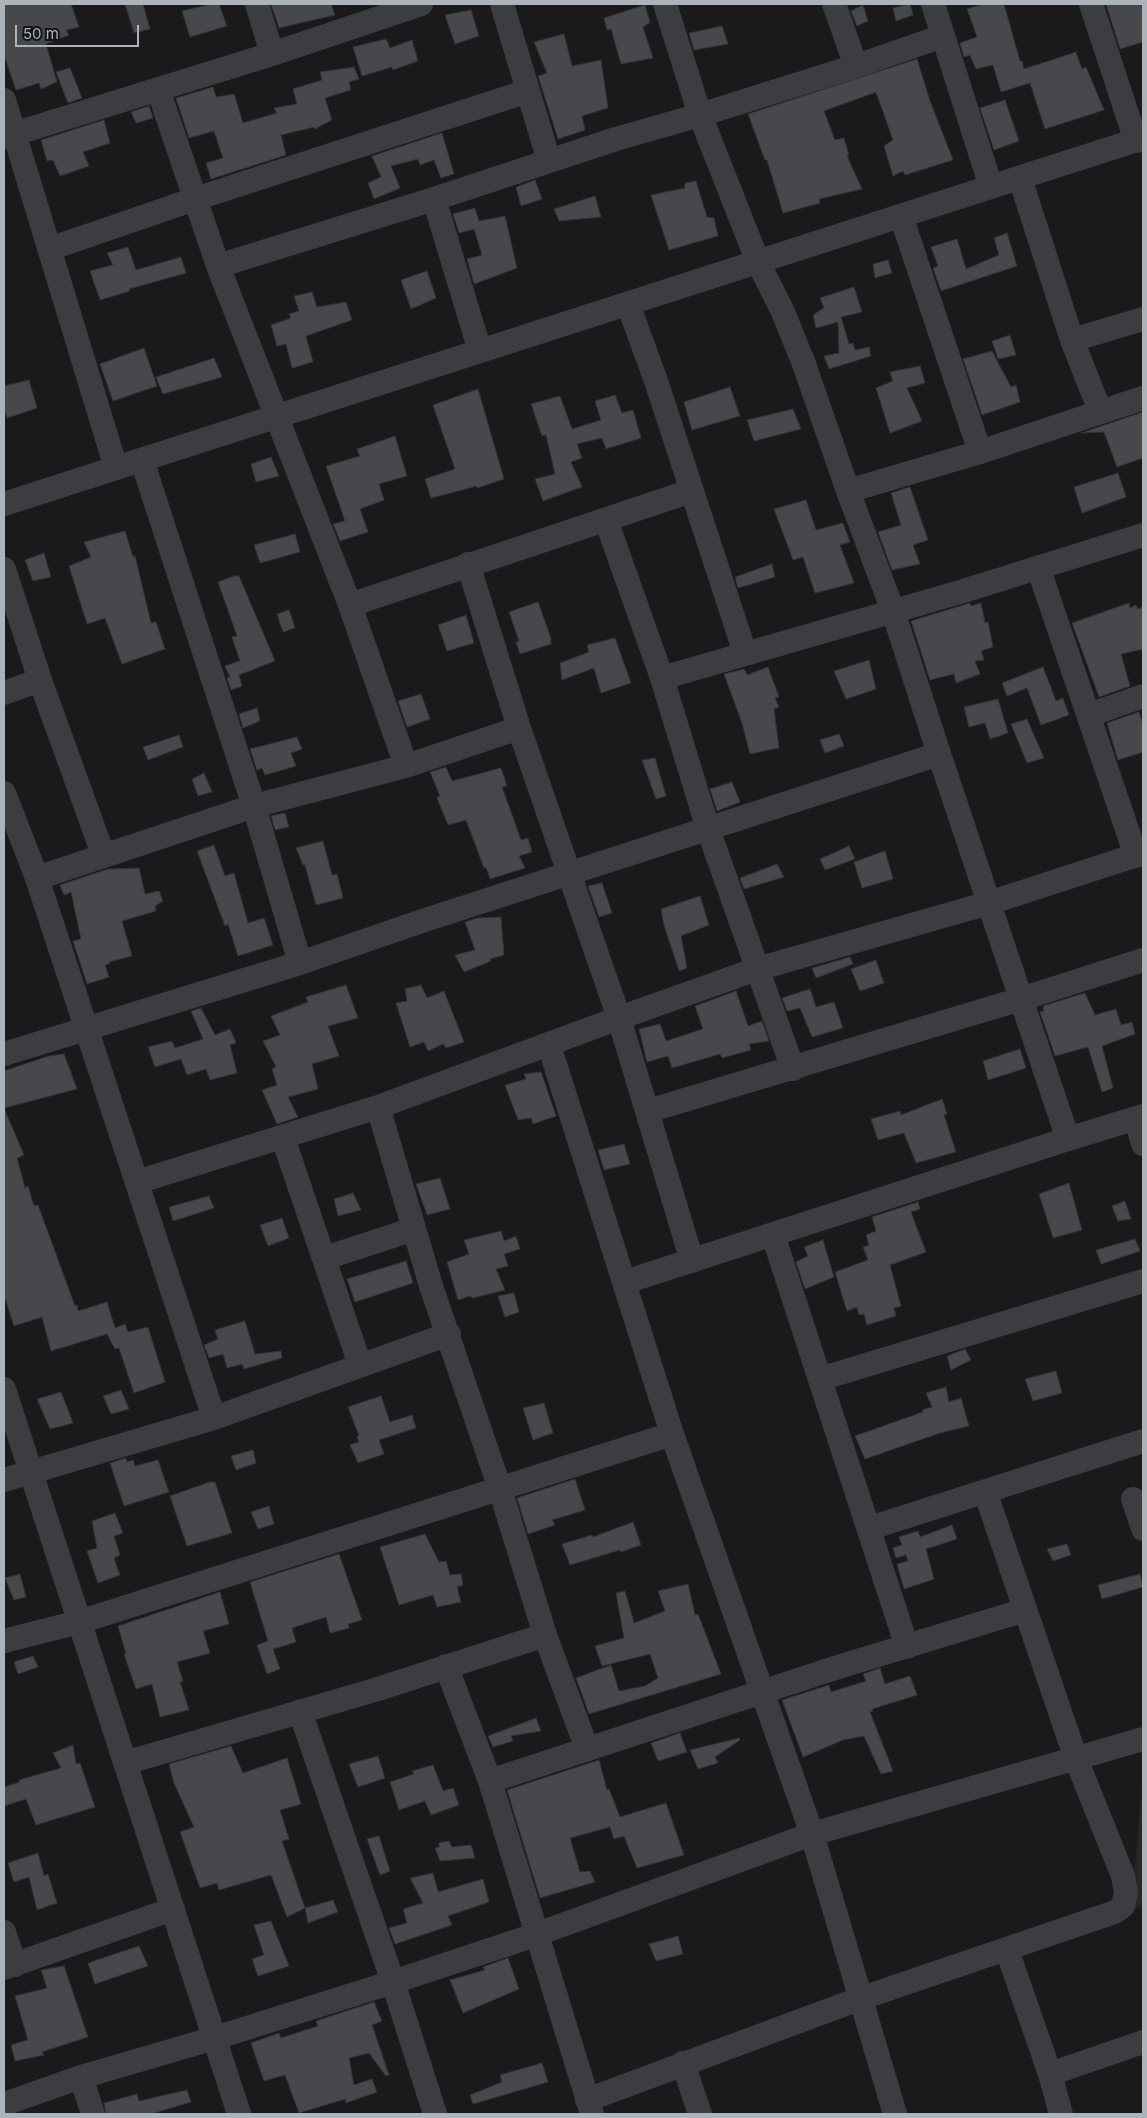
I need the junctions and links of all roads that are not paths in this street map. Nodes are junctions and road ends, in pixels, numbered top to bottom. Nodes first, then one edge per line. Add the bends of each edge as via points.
1 (257, 4) edge
2 (421, 4) edge
3 (502, 4) edge
4 (665, 4) edge
5 (933, 4) edge
6 (1092, 4) edge
7 (837, 5) edge
8 (943, 36) junction
9 (272, 54) junction
10 (856, 66) junction
11 (158, 89) junction
12 (528, 91) junction
13 (4, 100) edge
14 (700, 115) junction
15 (9, 135) edge
16 (1140, 140) edge
17 (549, 162) junction
18 (1020, 178) junction
19 (991, 187) junction
20 (195, 199) junction
21 (434, 199) junction
22 (901, 216) junction
23 (50, 249) junction
24 (758, 262) junction
25 (218, 266) junction
26 (628, 304) junction
27 (1143, 319) edge
28 (1072, 340) junction
29 (480, 351) junction
30 (1143, 398) edge
31 (1100, 411) junction
32 (277, 416) junction
33 (980, 452) junction
34 (142, 460) junction
35 (116, 468) junction
36 (691, 491) junction
37 (848, 491) junction
38 (4, 504) edge
39 (606, 520) junction
40 (1143, 535) edge
41 (468, 564) junction
42 (1038, 567) junction
43 (4, 569) edge
44 (350, 605) junction
45 (893, 611) junction
46 (745, 653) junction
47 (662, 678) junction
48 (40, 680) junction
49 (4, 693) edge
50 (1143, 696) edge
51 (1089, 715) junction
52 (519, 728) junction
53 (939, 754) junction
54 (406, 766) junction
55 (4, 793) edge
56 (254, 806) junction
57 (708, 829) junction
58 (103, 854) junction
59 (1140, 854) edge
60 (571, 874) junction
61 (37, 878) junction
62 (989, 902) junction
63 (1143, 960) edge
64 (300, 963) junction
65 (757, 969) junction
66 (1021, 999) junction
67 (619, 1018) junction
68 (87, 1028) junction
69 (549, 1045) junction
70 (4, 1054) edge
71 (794, 1068) junction
72 (378, 1107) junction
73 (648, 1111) junction
74 (1140, 1117) edge
75 (283, 1138) junction
76 (1068, 1139) junction
77 (1143, 1144) edge
78 (137, 1182) junction
79 (414, 1229) junction
80 (773, 1235) junction
81 (325, 1258) junction
82 (692, 1261) junction
83 (1143, 1281) edge
84 (625, 1282) junction
85 (449, 1334) junction
86 (360, 1365) junction
87 (820, 1379) junction
88 (4, 1389) edge
89 (214, 1418) junction
90 (672, 1434) junction
91 (1143, 1441) edge
92 (30, 1471) junction
93 (4, 1480) edge
94 (500, 1489) junction
95 (985, 1491) junction
96 (1133, 1499) dead end
97 (870, 1528) junction
98 (1143, 1529) edge
99 (1025, 1610) junction
100 (79, 1622) junction
101 (545, 1635) junction
102 (4, 1641) edge
103 (907, 1647) junction
104 (446, 1666) junction
105 (762, 1692) junction
106 (300, 1712) junction
107 (1143, 1739) edge
108 (586, 1749) junction
109 (1076, 1759) junction
110 (125, 1763) junction
111 (490, 1781) junction
112 (812, 1834) junction
113 (173, 1909) junction
114 (4, 1932) edge
115 (536, 1935) junction
116 (1007, 1950) junction
117 (9, 1967) edge
118 (393, 1982) junction
119 (860, 1999) junction
120 (215, 2038) junction
121 (1143, 2042) edge
122 (683, 2063) junction
123 (1050, 2074) junction
124 (81, 2077) junction
125 (4, 2104) edge
126 (589, 2107) edge
127 (93, 2114) edge
128 (239, 2114) edge
129 (436, 2114) edge
130 (700, 2114) edge
131 (895, 2114) edge
132 (1061, 2114) edge

1 - 9 street
2 - 9 street
3 - 12 street
4 - 14 street
5 - 8 street
6 - 16 street
7 - 10 street
8 - 10 street
8 - 19 street
9 - 11 street
10 - 14 street
11 - 15 street
11 - 20 street
12 - 17 street
12 - 20 street
13 - 15 street
14 - 17 street
14 - 24 street
15 - 23 street
16 - 18 street
17 - 21 street
18 - 19 street
18 - 28 street
19 - 22 street
20 - 23 street
20 - 25 street
21 - 25 street
21 - 29 street
22 - 24 street
22 - 33 street
23 - 35 street
24 - 26 street
24 - 37 street via 804,364
25 - 32 street
26 - 29 street
26 - 36 street
27 - 28 street
28 - 31 street
29 - 32 street
30 - 31 street
31 - 33 street
32 - 34 street
32 - 44 street
33 - 37 street
34 - 35 street
34 - 56 street
35 - 38 street
36 - 39 street
36 - 46 street
37 - 45 street
39 - 41 street
39 - 47 street
40 - 42 street
41 - 44 street
41 - 52 street
42 - 45 street
42 - 51 street
43 - 48 street
44 - 54 street
45 - 46 street
45 - 53 street
46 - 47 street
47 - 57 street
48 - 49 street
48 - 58 street
50 - 51 street
51 - 59 street
52 - 54 street
52 - 60 street
53 - 57 street
53 - 62 street
54 - 56 street
55 - 61 street
56 - 58 street
56 - 64 street
57 - 60 street
57 - 65 street
58 - 61 street
59 - 62 street
60 - 64 street
60 - 67 street
61 - 68 street
62 - 65 street
62 - 66 street
63 - 66 street
64 - 68 street
65 - 67 street
65 - 71 street
66 - 71 street
66 - 76 street
67 - 69 street
67 - 73 street
68 - 70 street
68 - 78 street
69 - 72 street
69 - 84 street
71 - 73 street
72 - 75 street
72 - 79 street
73 - 82 street
74 - 76 street
74 - 77 street
75 - 78 street
75 - 81 street
76 - 80 street
78 - 89 street
79 - 81 street
79 - 85 street
80 - 82 street
80 - 87 street
81 - 86 street
82 - 84 street
83 - 87 street
84 - 90 street
85 - 86 street
85 - 94 street
86 - 89 street
87 - 97 street
88 - 92 street
89 - 92 street
90 - 94 street
90 - 105 street
91 - 95 street
92 - 93 street
92 - 100 street
94 - 100 street
94 - 101 street
95 - 97 street
95 - 99 street
96 - 98 street
97 - 103 street
99 - 103 street
99 - 109 street
100 - 102 street
100 - 110 street
101 - 104 street
101 - 108 street
103 - 105 street
104 - 106 street
104 - 111 street
105 - 108 street
105 - 112 street
106 - 110 street
106 - 118 street
107 - 109 street
108 - 111 street
109 - 112 street
109 - 116 street via 1123,1876 1126,1893 1123,1906
110 - 113 street
111 - 115 street
112 - 115 street
112 - 119 street
113 - 117 street
113 - 120 street
114 - 117 street
115 - 118 street
115 - 126 street
116 - 119 street
116 - 123 street
118 - 120 street
118 - 129 street
119 - 122 street
119 - 131 street
120 - 124 street
120 - 128 street
121 - 123 street
122 - 126 street
122 - 130 street
123 - 132 street
124 - 125 street
124 - 127 street

